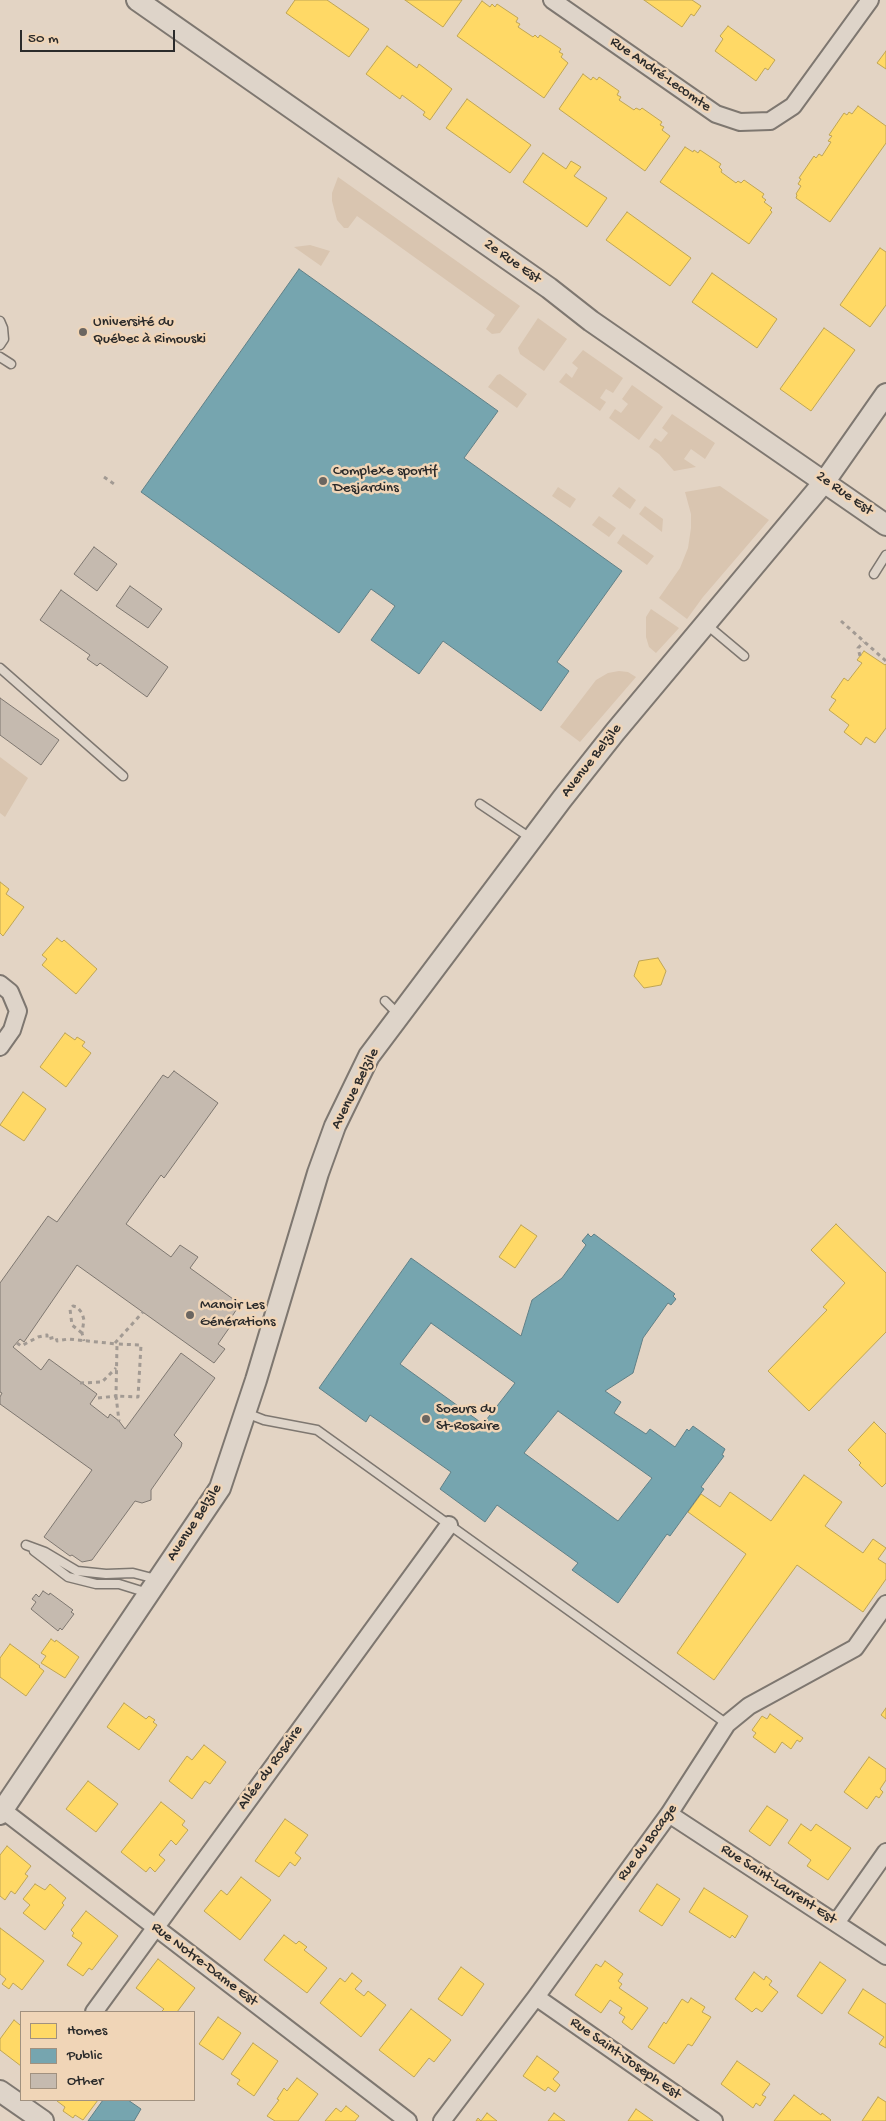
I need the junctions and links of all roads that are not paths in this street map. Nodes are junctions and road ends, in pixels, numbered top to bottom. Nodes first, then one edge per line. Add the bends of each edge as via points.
1 (137, 0) edge
2 (552, 0) edge
3 (870, 0) edge
4 (0, 322) edge
5 (0, 345) edge
6 (0, 356) edge
7 (11, 364) dead end
8 (886, 394) edge
9 (825, 481) junction
10 (886, 525) edge
11 (886, 555) edge
12 (874, 574) dead end
13 (705, 624) junction
14 (744, 656) dead end
15 (0, 668) edge
16 (124, 776) dead end
17 (480, 804) dead end
18 (532, 839) junction
19 (0, 984) edge
20 (386, 1001) dead end
21 (400, 1016) junction
22 (0, 1047) edge
23 (245, 1413) junction
24 (449, 1525) junction
25 (153, 1586) junction
26 (886, 1604) edge
27 (727, 1724) junction
28 (1, 1810) edge
29 (669, 1814) junction
30 (886, 1852) edge
31 (836, 1923) junction
32 (154, 1927) junction
33 (886, 1956) edge
34 (536, 1997) junction
35 (95, 2011) edge
36 (0, 2091) edge
37 (20, 2100) edge
38 (28, 2104) edge
39 (44, 2121) edge
40 (408, 2121) edge
41 (442, 2121) edge
42 (714, 2121) edge

1 - 9 street, 2e Rue Est
2 - 3 street, Rue André-Lecomte via 716,114 740,122 770,121 793,106
4 - 5 lane via 4,339
6 - 7 lane
8 - 9 street, Avenue Belzile
9 - 10 street, 2e Rue Est
9 - 13 street, Avenue Belzile
11 - 12 lane
13 - 14 lane
13 - 18 street, Avenue Belzile
15 - 16 lane
17 - 18 lane
18 - 21 street, Avenue Belzile
19 - 22 street via 10,992 18,1012 12,1030
20 - 21 lane
21 - 23 street, Avenue Belzile via 369,1056 335,1126
23 - 24 lane via 264,1420 318,1430
23 - 25 street, Avenue Belzile via 220,1488
24 - 27 lane
24 - 32 street, Allée du Rosaire
25 - 25 lane via 134,1573 77,1571 26,1544 68,1577 96,1584
25 - 28 street, Avenue Belzile
26 - 27 street, Rue du Bocage via 854,1648 749,1706
27 - 29 street, Rue du Bocage
28 - 32 street, Rue Notre-Dame Est
29 - 31 street, Rue Saint-Laurent Est
29 - 34 street, Rue du Bocage
30 - 31 street
31 - 33 street, Rue Saint-Laurent Est
32 - 35 street, Allée du Rosaire
32 - 40 street, Rue Notre-Dame Est
34 - 41 street, Rue du Bocage
34 - 42 street, Rue Saint-Joseph Est
36 - 37 street
38 - 39 street

